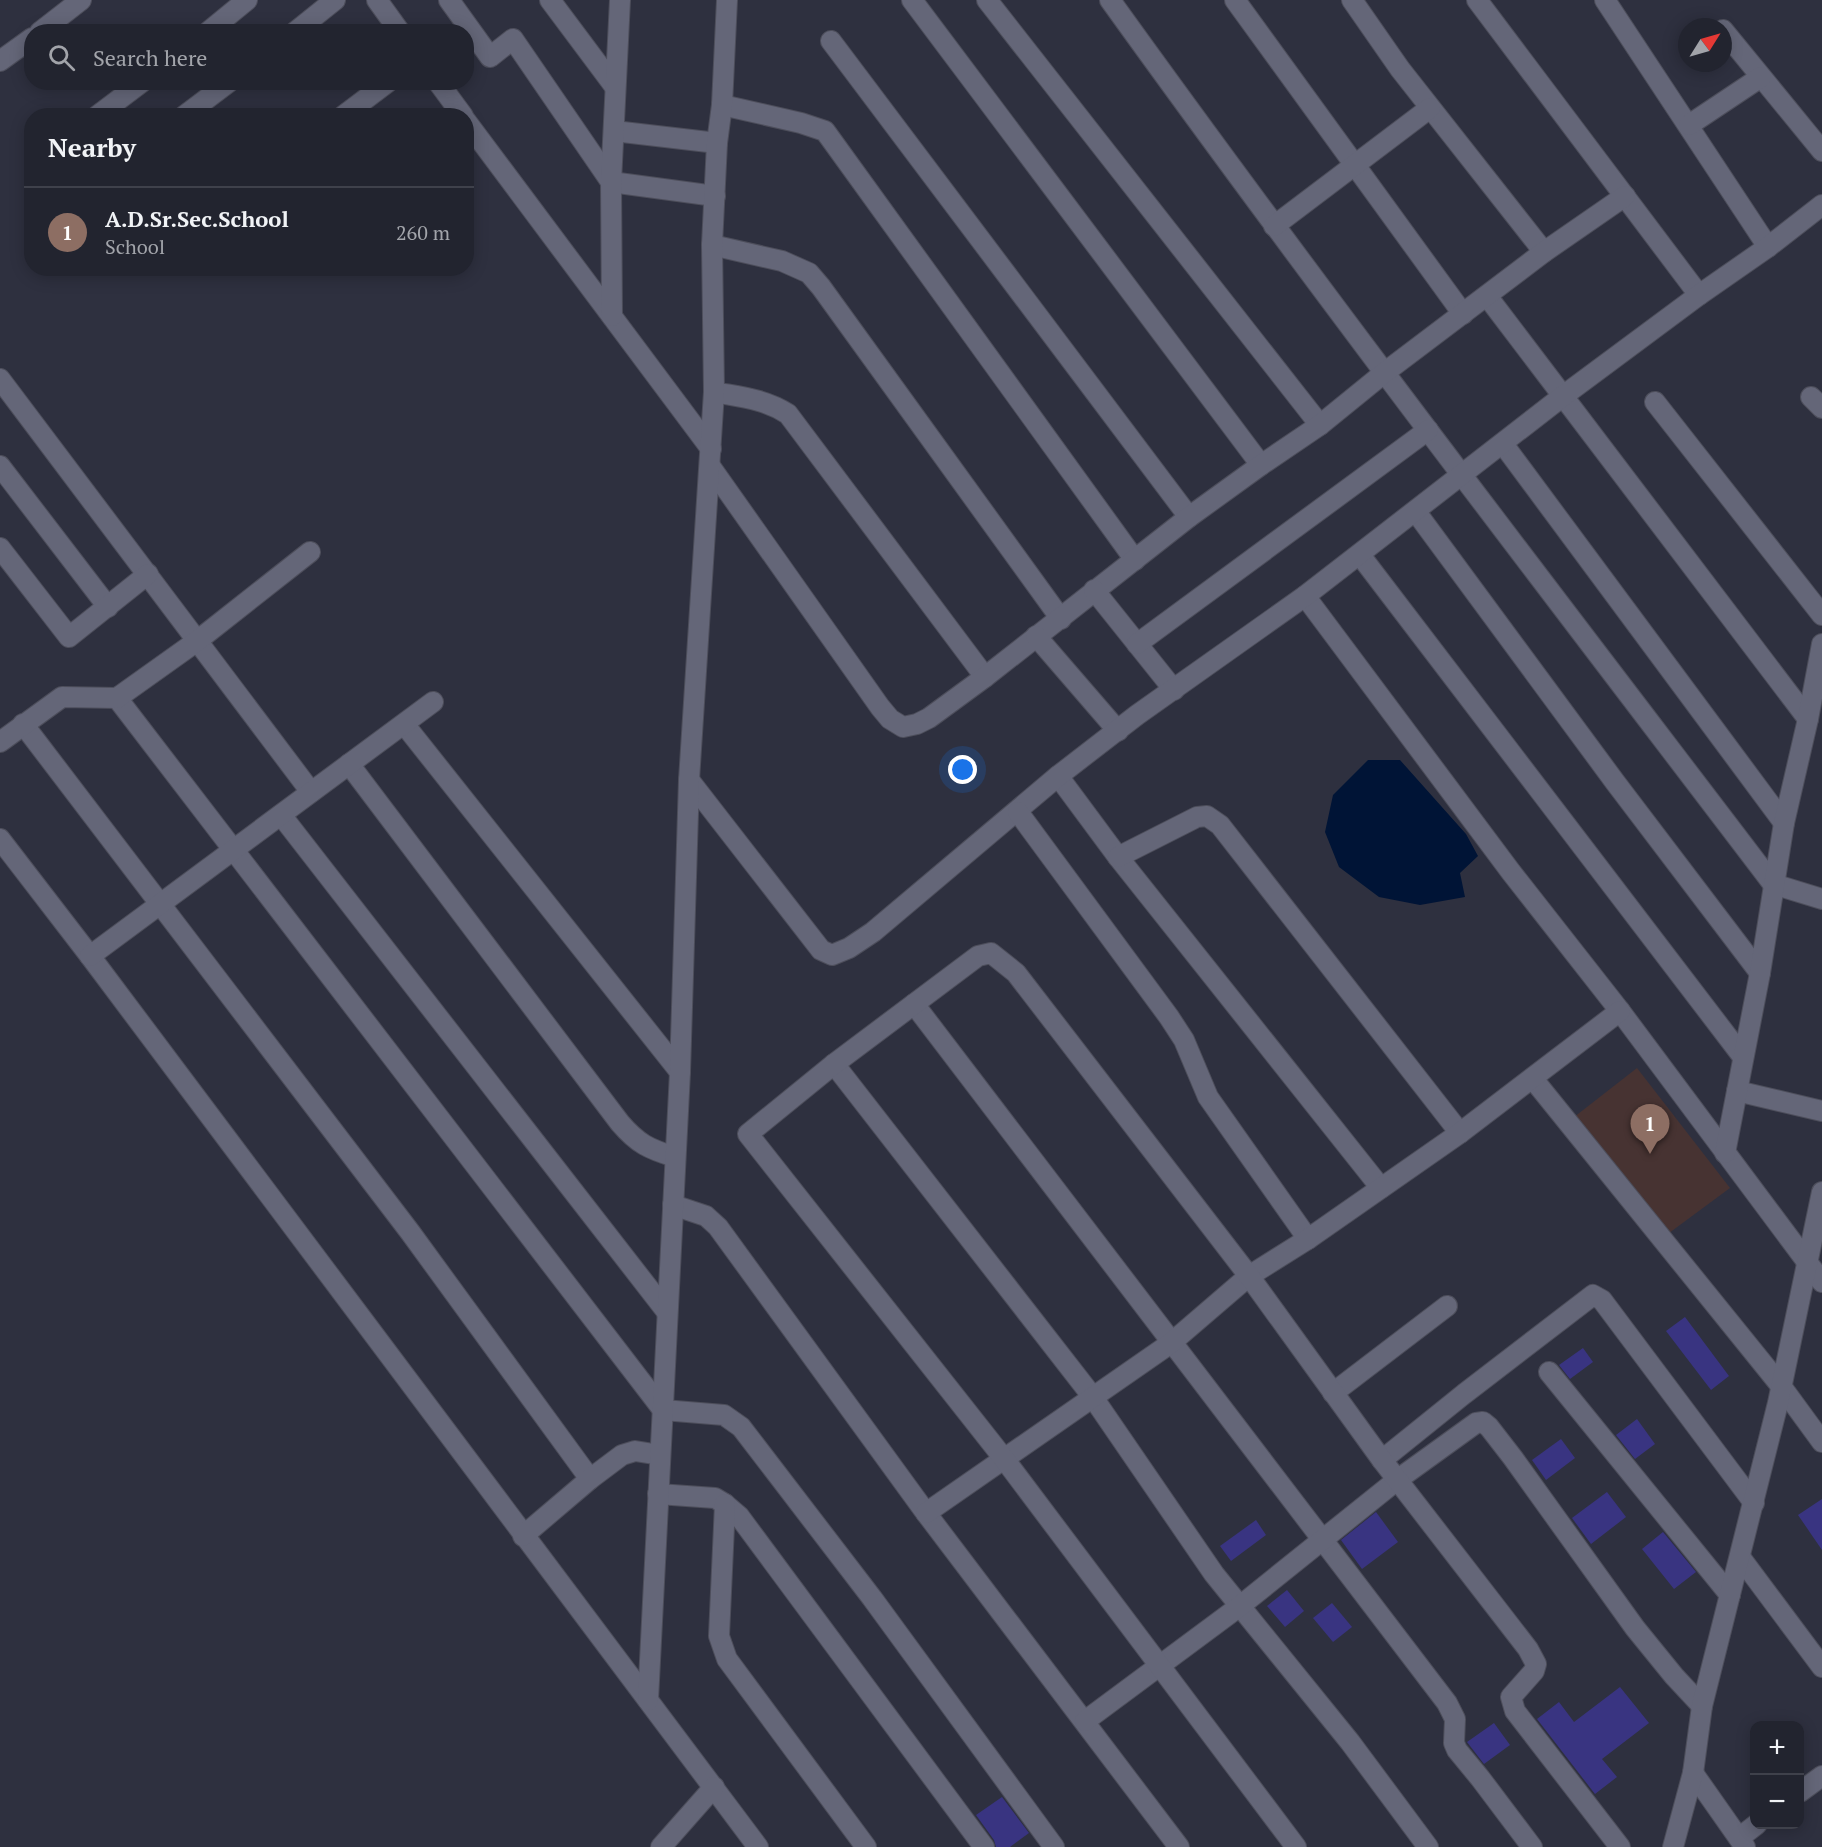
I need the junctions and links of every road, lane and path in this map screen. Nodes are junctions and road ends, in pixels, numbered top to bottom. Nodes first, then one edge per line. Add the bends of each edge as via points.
1 (81, 0) edge
2 (247, 0) edge
3 (335, 0) edge
4 (377, 0) edge
5 (449, 0) edge
6 (550, 0) edge
7 (728, 0) edge
8 (912, 0) edge
9 (987, 0) edge
10 (1110, 0) edge
11 (1234, 0) edge
12 (1352, 0) edge
13 (1476, 0) edge
14 (1605, 0) edge
15 (617, 3) edge
16 (50, 24) edge
17 (218, 24) edge
18 (305, 24) edge
19 (394, 24) edge
20 (466, 24) edge
21 (474, 35) edge
22 (831, 41) dead end
23 (1732, 41) edge
24 (24, 44) edge
25 (0, 61) edge
26 (1761, 77) junction
27 (615, 87) junction
28 (131, 90) edge
29 (218, 90) edge
30 (377, 90) edge
31 (444, 90) edge
32 (722, 105) junction
33 (108, 108) edge
34 (195, 108) edge
35 (354, 108) edge
36 (457, 108) edge
37 (1430, 108) junction
38 (1689, 125) junction
39 (614, 131) junction
40 (474, 132) edge
41 (717, 143) junction
42 (1822, 151) edge
43 (1355, 165) junction
44 (610, 182) junction
45 (716, 196) junction
46 (1624, 196) junction
47 (1822, 205) edge
48 (1274, 226) junction
49 (712, 245) junction
50 (1768, 248) junction
51 (1544, 252) junction
52 (1699, 295) junction
53 (1487, 296) junction
54 (1463, 314) junction
55 (612, 316) junction
56 (1384, 373) junction
57 (0, 379) edge
58 (714, 392) junction
59 (1563, 396) junction
60 (1655, 402) dead end
61 (1320, 425) junction
62 (1428, 430) junction
63 (1503, 444) junction
64 (710, 457) junction
65 (1261, 465) junction
66 (0, 466) edge
67 (1462, 474) junction
68 (1416, 512) junction
69 (1189, 517) junction
70 (0, 549) edge
71 (310, 552) dead end
72 (1360, 555) junction
73 (1135, 560) junction
74 (148, 574) junction
75 (1094, 590) junction
76 (1305, 596) junction
77 (108, 607) junction
78 (1822, 615) edge
79 (1060, 619) junction
80 (1036, 636) junction
81 (197, 641) junction
82 (1137, 644) junction
83 (1822, 644) edge
84 (985, 677) junction
85 (1174, 690) junction
86 (117, 698) junction
87 (433, 702) dead end
88 (1808, 719) junction
89 (23, 724) junction
90 (404, 724) junction
91 (1118, 731) junction
92 (0, 742) edge
93 (349, 764) junction
94 (1058, 776) junction
95 (689, 780) junction
96 (311, 792) junction
97 (1018, 812) junction
98 (281, 814) junction
99 (1784, 823) junction
100 (0, 839) edge
101 (233, 850) junction
102 (1118, 857) junction
103 (1773, 884) junction
104 (1822, 899) edge
105 (160, 904) junction
106 (90, 956) junction
107 (1760, 973) junction
108 (914, 1004) junction
109 (1620, 1011) junction
110 (1743, 1057) junction
111 (834, 1064) junction
112 (680, 1072) junction
113 (1533, 1079) junction
114 (1737, 1091) junction
115 (1822, 1111) edge
116 (1460, 1133) junction
117 (1725, 1153) junction
118 (675, 1157) junction
119 (1382, 1188) junction
120 (1822, 1192) edge
121 (673, 1205) junction
122 (1308, 1239) junction
123 (1806, 1262) junction
124 (1249, 1276) junction
125 (1822, 1282) edge
126 (1447, 1306) dead end
127 (668, 1312) junction
128 (1171, 1343) junction
129 (1549, 1372) dead end
130 (1781, 1386) junction
131 (1333, 1393) junction
132 (1092, 1396) junction
133 (663, 1410) junction
134 (1822, 1442) edge
135 (660, 1455) junction
136 (1005, 1460) junction
137 (1382, 1460) junction
138 (590, 1479) junction
139 (1397, 1480) junction
140 (658, 1494) junction
141 (1754, 1503) junction
142 (726, 1504) junction
143 (926, 1514) junction
144 (523, 1536) junction
145 (1323, 1539) junction
146 (1740, 1557) junction
147 (1730, 1595) junction
148 (1240, 1606) junction
149 (1160, 1666) junction
150 (1822, 1667) edge
151 (648, 1700) junction
152 (1702, 1706) junction
153 (1085, 1721) junction
154 (1693, 1773) junction
155 (1822, 1776) edge
156 (714, 1786) junction
157 (1804, 1789) edge
158 (1752, 1829) edge
159 (1742, 1842) edge
160 (661, 1847) edge
161 (758, 1847) edge
162 (866, 1847) edge
163 (984, 1847) edge
164 (1053, 1847) edge
165 (1179, 1847) edge
166 (1296, 1847) edge
167 (1428, 1847) edge
168 (1532, 1847) edge
169 (1620, 1847) edge
170 (1673, 1847) edge

1 - 16 street
2 - 17 street
3 - 18 street
4 - 19 street
5 - 20 street
6 - 27 street
7 - 32 street
8 - 65 street
9 - 61 street
10 - 48 street
11 - 43 street
12 - 37 street
13 - 46 street
14 - 38 street
15 - 27 street
21 - 44 street via 490,57 513,39
22 - 69 street
23 - 26 street
24 - 25 street
26 - 38 street
26 - 42 street
27 - 39 street
28 - 33 street
29 - 34 street
30 - 35 street
31 - 36 street
32 - 41 street
32 - 73 street via 825,131
37 - 43 street
37 - 51 street
38 - 50 street
39 - 41 street
39 - 44 street
40 - 55 street
41 - 45 street
43 - 48 street
43 - 54 street
44 - 45 street
44 - 55 street
45 - 49 street
46 - 51 street
46 - 52 street
47 - 50 street
48 - 56 street
49 - 58 street
49 - 79 street via 782,261 809,273
50 - 52 street
51 - 53 street
52 - 59 street
53 - 54 street
53 - 59 street
54 - 56 street
55 - 64 street
56 - 61 street
56 - 62 street
57 - 74 street
58 - 64 street
58 - 84 street via 757,400 788,414
59 - 63 street
59 - 88 street
60 - 78 street
61 - 65 street
62 - 67 street
62 - 82 street
63 - 67 street
63 - 99 street
64 - 84 street via 890,720 903,728 917,724
64 - 95 street
65 - 69 street
66 - 77 street
67 - 68 street
67 - 103 street
68 - 72 street
68 - 107 street
69 - 73 street
70 - 77 street via 69,637
71 - 81 street
72 - 76 street
72 - 110 street
73 - 75 street
74 - 77 street
74 - 81 street
75 - 79 street
75 - 82 street
76 - 85 street
76 - 109 street
79 - 80 street
80 - 84 street
80 - 91 street
81 - 86 street
81 - 96 street
82 - 85 street
83 - 88 street
85 - 91 street
86 - 89 street via 62,697
86 - 101 street
87 - 90 street
88 - 99 street
89 - 92 street
89 - 105 street
90 - 93 street
90 - 112 street
91 - 94 street
93 - 96 street
93 - 118 street via 620,1123 648,1149
94 - 97 street
94 - 102 street
95 - 97 street via 821,950 832,955 873,932
95 - 112 street
96 - 98 street
97 - 122 street via 1169,1017 1184,1040 1208,1096
98 - 101 street
98 - 127 street
99 - 103 street
100 - 106 street
101 - 105 street
101 - 133 street
102 - 116 street via 1197,817 1207,816 1220,825
102 - 119 street
103 - 104 street
103 - 107 street
105 - 106 street
105 - 138 street via 403,1223
106 - 144 street
107 - 110 street
108 - 111 street
108 - 124 street via 978,956 991,953 1003,961 1017,973
108 - 128 street
109 - 113 street
109 - 117 street
110 - 114 street
111 - 132 street
111 - 136 street via 748,1134
112 - 118 street
113 - 116 street
113 - 130 street
114 - 115 street
114 - 117 street
116 - 119 street
117 - 123 street
118 - 121 street
119 - 122 street
120 - 123 street
121 - 127 street
121 - 143 street via 706,1216 718,1227
122 - 124 street
123 - 125 street
123 - 130 street
124 - 128 street
124 - 131 street
126 - 131 street
127 - 133 street
128 - 132 street
128 - 145 street
129 - 147 street
130 - 134 street
130 - 141 street
131 - 137 street
132 - 136 street
132 - 148 street
133 - 135 street
133 - 164 street via 724,1414 741,1427 872,1598
135 - 138 street via 628,1452
135 - 140 street
136 - 143 street
136 - 149 street
137 - 139 street
137 - 141 street via 1593,1294 1602,1300
138 - 144 street
139 - 145 street
139 - 152 street via 1483,1422 1635,1628
139 - 169 street via 1528,1649 1536,1664 1511,1697 1515,1711
140 - 142 street via 715,1498
140 - 151 street
141 - 146 street
142 - 162 street via 719,1636 727,1659
142 - 163 street
143 - 153 street
144 - 151 street
145 - 148 street
145 - 168 street via 1447,1702 1455,1719 1457,1750
146 - 147 street
146 - 150 street
147 - 152 street
148 - 149 street
148 - 167 street via 1350,1742
149 - 153 street
149 - 166 street
151 - 156 street
152 - 154 street
153 - 165 street
154 - 159 street
154 - 170 street
155 - 157 street
156 - 160 street
156 - 161 street
158 - 159 street

